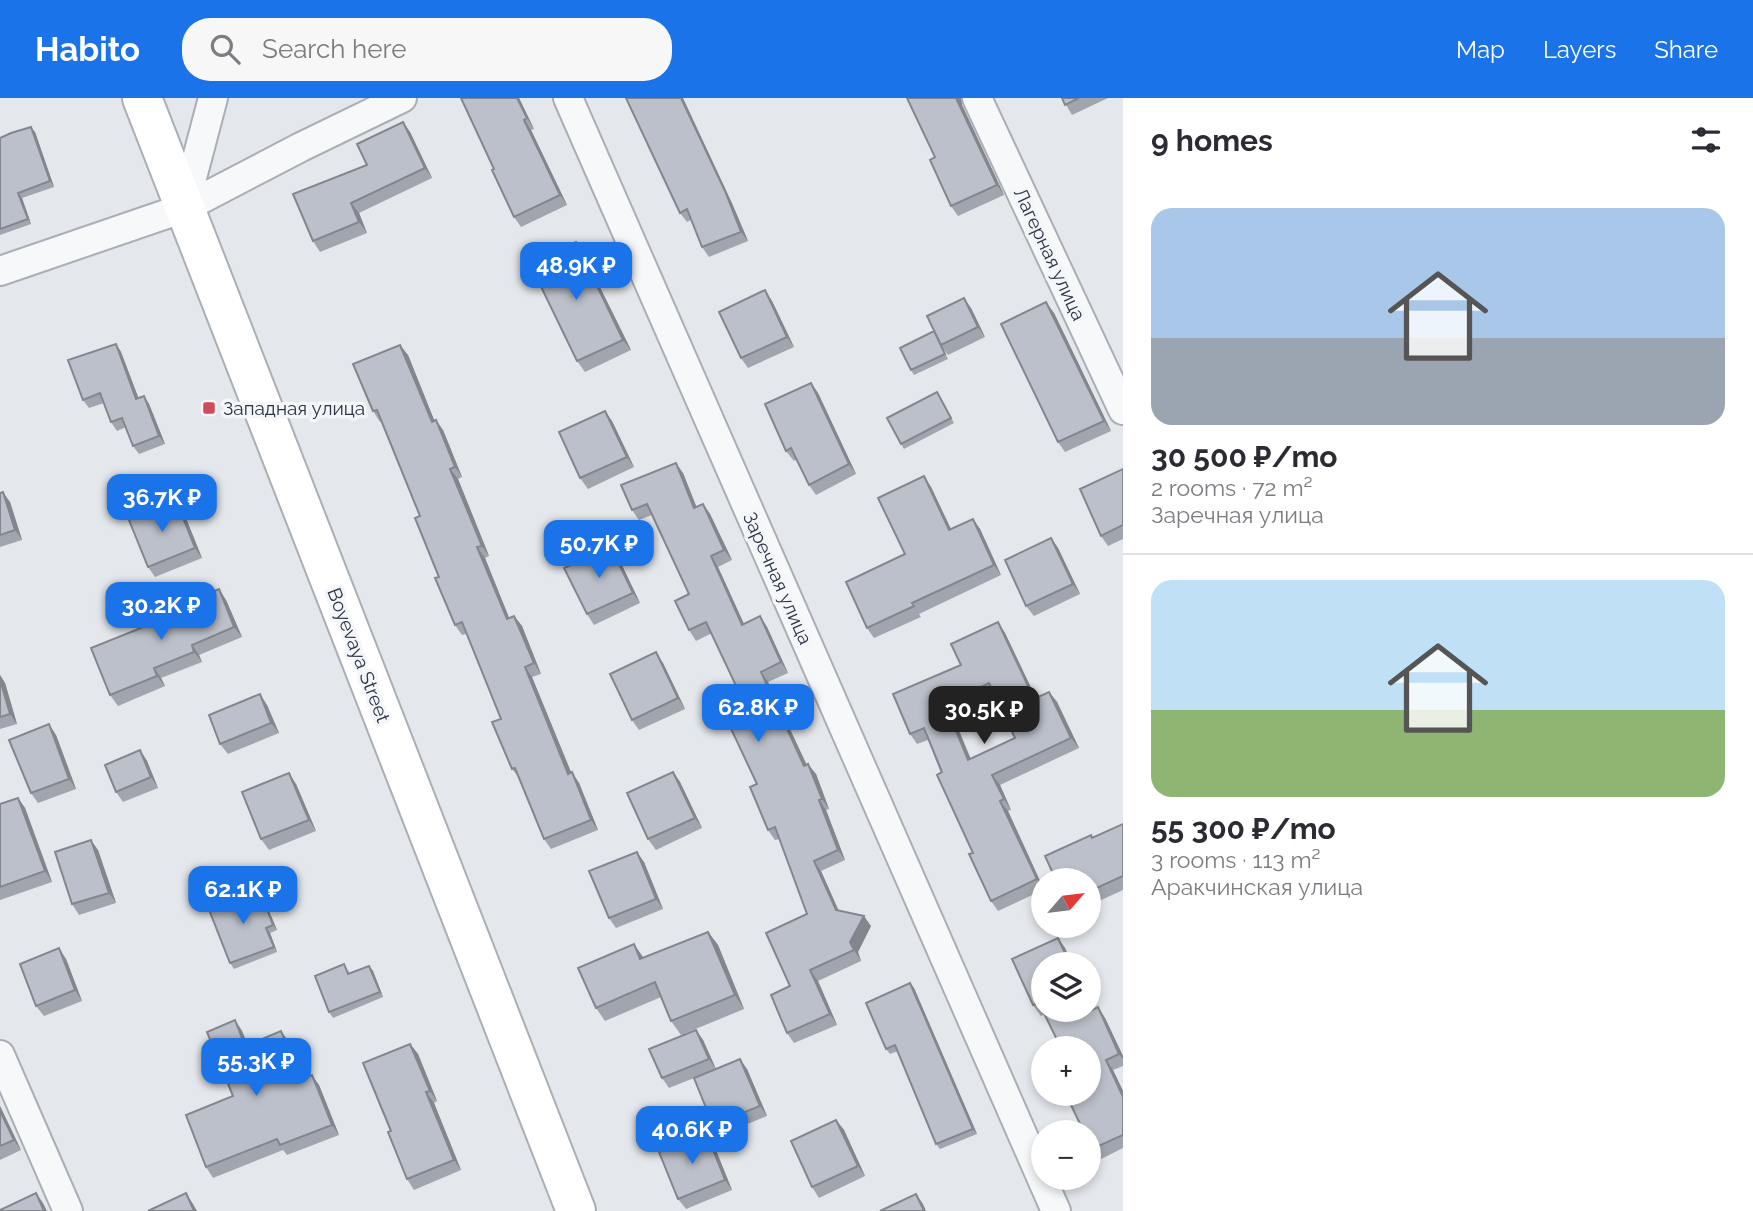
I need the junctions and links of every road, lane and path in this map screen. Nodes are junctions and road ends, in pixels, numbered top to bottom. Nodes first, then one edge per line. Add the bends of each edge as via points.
1 (142, 98) edge
2 (213, 98) edge
3 (402, 98) edge
4 (568, 98) edge
5 (977, 98) edge
6 (184, 208) junction
7 (0, 271) edge
8 (1123, 410) edge
9 (0, 1055) edge
10 (68, 1211) edge
11 (576, 1211) edge
12 (1056, 1211) edge

1 - 6 main road, Boyevaya Street
2 - 6 street
3 - 6 street
4 - 12 street, Заречная улица
5 - 8 street, Лагерная улица
6 - 7 street
6 - 11 main road, Boyevaya Street
9 - 10 street

